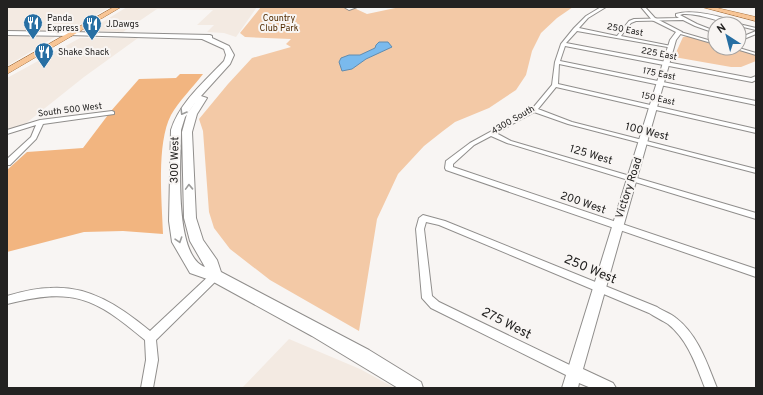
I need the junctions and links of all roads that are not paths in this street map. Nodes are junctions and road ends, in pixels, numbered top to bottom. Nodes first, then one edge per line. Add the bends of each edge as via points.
1 (118, 7) edge
2 (346, 7) edge
3 (355, 7) edge
4 (604, 7) edge
5 (643, 7) edge
6 (705, 7) edge
7 (707, 17) edge
8 (656, 19) junction
9 (682, 19) junction
10 (756, 19) edge
11 (575, 29) junction
12 (707, 29) edge
13 (756, 30) edge
14 (679, 32) junction
15 (7, 33) edge
16 (71, 34) junction
17 (747, 35) edge
18 (203, 37) junction
19 (618, 37) junction
20 (707, 41) edge
21 (563, 44) junction
22 (671, 47) junction
23 (557, 62) junction
24 (667, 64) junction
25 (7, 71) edge
26 (754, 79) edge
27 (661, 83) junction
28 (555, 85) junction
29 (756, 103) edge
30 (654, 107) junction
31 (534, 110) junction
32 (112, 113) dead end
33 (40, 122) junction
34 (756, 131) edge
35 (7, 132) edge
36 (490, 133) junction
37 (644, 142) junction
38 (7, 163) edge
39 (449, 168) joint
40 (756, 171) edge
41 (633, 179) junction
42 (756, 216) edge
43 (617, 226) junction
44 (756, 273) edge
45 (216, 276) junction
46 (600, 289) junction
47 (427, 298) joint
48 (7, 300) edge
49 (150, 338) junction
50 (574, 373) junction
51 (147, 388) edge
52 (414, 388) edge
53 (570, 388) edge
54 (608, 388) edge
55 (711, 388) edge

1 - 16 main road
2 - 3 street
4 - 11 street
5 - 8 street
6 - 10 main road
7 - 9 street via 680,13 677,15
8 - 9 street
8 - 14 street
8 - 19 street via 630,22
9 - 12 street
11 - 19 street, 250 East
11 - 21 street
13 - 17 street
14 - 20 street
14 - 22 street, Victory Road
15 - 16 street, 300 West
16 - 18 main road, 300 West
16 - 25 main road
45 -> 18 main road, 300 West via 192,227 187,132 196,107 235,62 238,53 229,42
18 -> 45 main road, 300 West via 225,46 230,57 188,105 178,123 175,138 175,221 179,242 195,269
19 - 22 street, 250 East
21 - 23 street
21 - 24 street, 225 East
22 - 24 street, Victory Road
23 - 27 street, 175 East
23 - 28 street
24 - 26 street, 225 East
24 - 27 street, Victory Road
27 - 29 street, 175 East
27 - 30 street, Victory Road
28 - 30 street, 150 East
28 - 31 street, 4300 South
30 - 34 street, 150 East
30 - 37 street, Victory Road
31 - 36 street, 4300 South
31 - 37 street, 100 West via 570,123
32 - 33 street, South 500 West
33 - 35 street, South 500 West
33 - 38 street via 34,138
36 - 39 street, 4300 South via 449,163
36 - 41 street, 125 West via 508,142
37 - 40 street, 100 West
37 - 41 street, Victory Road
39 - 43 street, 200 West
41 - 42 street, 125 West
41 - 43 street, Victory Road
43 - 44 street, 200 West
43 - 46 street, Victory Road
45 - 49 street
45 - 52 main road, 300 West via 363,356
46 - 47 street, 250 West via 442,223 423,218 420,229
46 - 50 street, Victory Road
46 - 55 street, 250 West via 653,310 672,321 694,349
47 - 50 street, 275 West via 436,305
48 - 49 street via 30,293 60,290 82,294 105,303
49 - 51 street via 152,360
50 - 53 street, Victory Road
50 - 54 street

